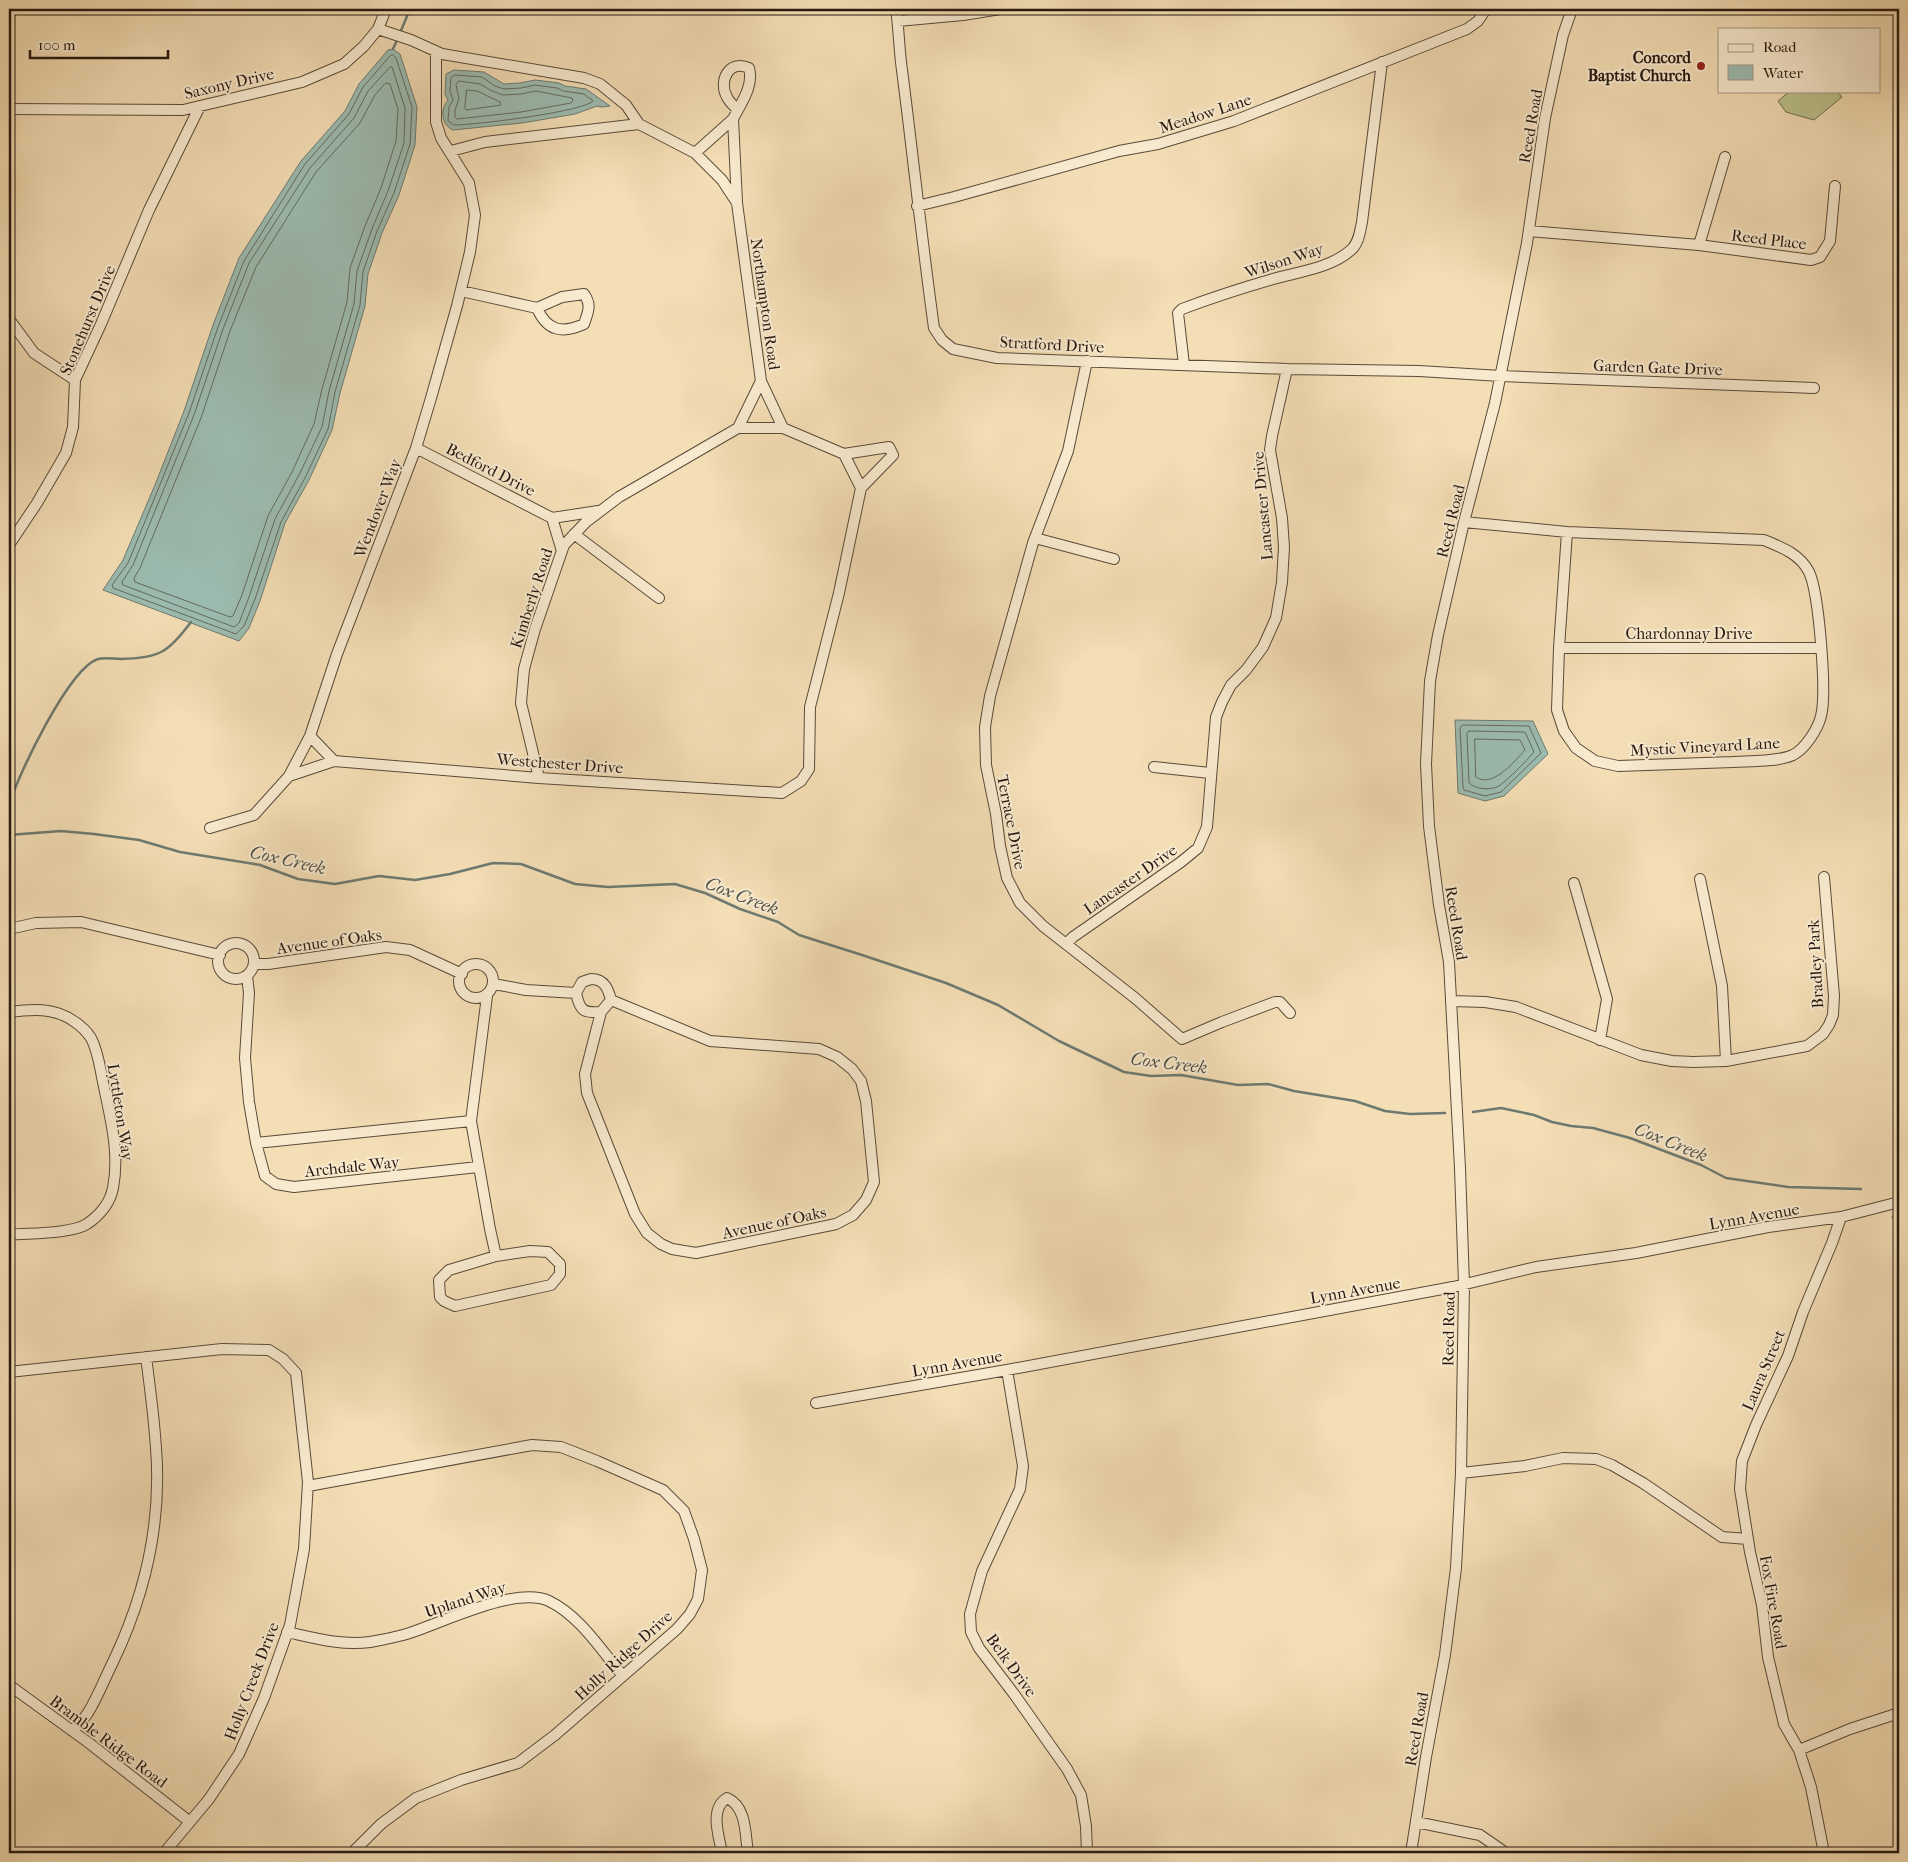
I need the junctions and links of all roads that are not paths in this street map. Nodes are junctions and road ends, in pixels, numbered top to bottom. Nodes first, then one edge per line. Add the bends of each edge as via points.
1 (386, 9) edge
2 (896, 9) edge
3 (1000, 9) edge
4 (1486, 9) edge
5 (1572, 9) edge
6 (898, 21) junction
7 (383, 31) junction
8 (436, 52) junction
9 (1382, 62) junction
10 (200, 106) junction
11 (9, 109) edge
12 (639, 124) junction
13 (451, 151) junction
14 (694, 153) junction
15 (1725, 157) dead end
16 (1835, 186) dead end
17 (737, 203) junction
18 (918, 206) junction
19 (1529, 231) junction
20 (1700, 246) junction
21 (461, 290) junction
22 (537, 308) junction
23 (9, 319) edge
24 (1087, 361) junction
25 (1184, 365) junction
26 (1286, 369) junction
27 (1501, 376) junction
28 (75, 380) junction
29 (761, 381) junction
30 (1814, 388) dead end
31 (738, 428) junction
32 (783, 428) junction
33 (416, 448) junction
34 (844, 454) junction
35 (861, 488) junction
36 (601, 510) junction
37 (552, 518) junction
38 (1464, 522) junction
39 (1566, 532) junction
40 (574, 534) junction
41 (1035, 538) junction
42 (9, 545) edge
43 (562, 551) junction
44 (1114, 559) dead end
45 (658, 598) dead end
46 (1559, 648) junction
47 (1820, 648) junction
48 (310, 736) junction
49 (334, 761) junction
50 (1154, 767) dead end
51 (1210, 773) junction
52 (289, 776) junction
53 (540, 778) junction
54 (210, 828) dead end
55 (1824, 876) dead end
56 (1700, 879) dead end
57 (1574, 882) dead end
58 (9, 929) edge
59 (1066, 944) junction
60 (220, 954) junction
61 (254, 964) junction
62 (462, 974) junction
63 (247, 976) junction
64 (494, 984) junction
65 (576, 993) junction
66 (487, 996) junction
67 (611, 1000) junction
68 (1451, 1001) junction
69 (9, 1012) edge
70 (602, 1012) junction
71 (1290, 1013) dead end
72 (1600, 1040) junction
73 (1726, 1061) junction
74 (471, 1121) junction
75 (256, 1143) junction
76 (478, 1167) junction
77 (1899, 1202) edge
78 (1841, 1217) junction
79 (9, 1235) edge
80 (496, 1256) junction
81 (1464, 1284) junction
82 (146, 1357) junction
83 (1007, 1370) junction
84 (9, 1372) edge
85 (816, 1403) dead end
86 (1461, 1473) junction
87 (308, 1486) junction
88 (1748, 1538) junction
89 (287, 1632) junction
90 (623, 1676) junction
91 (9, 1685) edge
92 (1899, 1712) edge
93 (72, 1731) junction
94 (1800, 1750) junction
95 (190, 1822) junction
96 (1416, 1822) junction
97 (164, 1853) edge
98 (352, 1853) edge
99 (722, 1853) edge
100 (748, 1853) edge
101 (1087, 1853) edge
102 (1411, 1853) edge
103 (1506, 1853) edge
104 (1824, 1853) edge

1 - 7 street
2 - 6 street, Stratford Drive
3 - 6 street
4 - 9 street, Meadow Lane via 1467,29
5 - 19 street, Reed Road via 1545,118
6 - 18 street, Stratford Drive
7 - 8 street, Northampton Road
7 - 10 street, Saxony Drive via 344,64 302,82
8 - 12 street, Northampton Road via 584,78 600,84 626,105
8 - 13 street via 436,122 441,138
9 - 18 street, Meadow Lane via 1234,121
9 - 25 street, Wilson Way via 1362,222 1353,248 1326,264 1182,309 1178,313
10 - 11 street, Saxony Drive via 183,110
10 - 28 street, Stonehurst Drive via 149,210
12 - 13 street via 486,142
12 - 14 street, Northampton Road
13 - 21 street, Wendover Way via 469,183 475,215
14 - 17 street, Northampton Road via 722,180
14 - 17 street, Northampton Road via 735,114
15 - 20 street
16 - 20 street, Reed Place via 1830,241 1820,257 1811,260
17 - 29 street, Northampton Road
18 - 24 street, Stratford Drive via 934,328 942,340 953,350 997,358
19 - 20 street, Reed Place
19 - 27 street, Reed Road
21 - 22 street
21 - 33 street, Wendover Way
22 - 22 street via 562,297 584,294 590,307 584,324 563,331 542,318
23 - 28 street via 34,353
24 - 25 street, Stratford Drive
24 - 41 street, Terrace Drive via 1068,451
25 - 26 street, Stratford Drive
26 - 27 street, Stratford Drive
26 - 51 street, Lancaster Drive via 1270,450 1284,547 1276,618 1263,647 1222,702 1216,717
27 - 30 street, Garden Gate Drive
27 - 38 street, Reed Road
28 - 42 street, Stonehurst Drive via 73,426 66,453
29 - 31 street
29 - 32 street, Northampton Road
31 - 32 street
31 - 36 street, Kimberly Road
32 - 34 street
33 - 37 street, Bedford Drive
33 - 48 street, Wendover Way via 337,654
34 - 35 street
34 - 35 street via 889,447 893,455
35 - 53 street, Westchester Drive via 810,707 809,769 801,781 782,792
36 - 37 street
36 - 40 street, Kimberly Road
37 - 43 street
38 - 39 street, Mystic Vineyard Lane
38 - 68 street, Reed Road via 1438,634 1426,758 1429,826 1449,962
39 - 46 street, Mystic Vineyard Lane
39 - 47 street, Mystic Vineyard Lane via 1764,540 1786,549 1800,560 1808,572 1816,595
40 - 43 street, Kimberly Road
40 - 45 street
41 - 44 street
41 - 59 street, Terrace Drive via 990,696 984,749 1007,878 1020,903
43 - 53 street, Kimberly Road via 524,669 521,702
46 - 47 street, Chardonnay Drive
46 - 47 street, Mystic Vineyard Lane via 1557,710 1564,731 1576,748 1595,762 1618,766 1767,761 1794,755 1813,736 1821,715
48 - 49 street
48 - 52 street, Wendover Way
49 - 52 street
49 - 53 street, Westchester Drive
50 - 51 street
51 - 59 street, Lancaster Drive via 1206,827 1198,848
52 - 54 street, Wendover Way via 254,815
55 - 73 street, Bradley Park via 1834,996 1829,1025 1807,1046
56 - 73 street via 1722,986
57 - 72 street via 1607,999
58 - 60 street via 81,922
59 - 71 street, Terrace Drive via 1182,1039 1275,1002 1280,1002
60 - 61 street via 225,946 239,943 251,950
60 - 63 street via 218,959 222,972 234,980
61 - 62 street, Avenue of Oaks via 386,947 410,950
61 - 63 street
62 - 64 street via 468,966 479,964 491,971
62 - 66 street via 459,979 462,993 474,1000
63 - 75 street, Archdale Way via 245,1058 248,1102
64 - 65 street
64 - 66 street
65 - 67 street via 582,982 595,979 606,985
65 - 70 street via 579,1006 584,1011
66 - 74 street
67 - 70 street
67 - 70 street, Avenue of Oaks via 710,1041 819,1049 845,1063 860,1081 866,1101 874,1182 866,1200 853,1215 836,1224 815,1229 696,1253 660,1244 647,1233 635,1214 587,1093 585,1074
68 - 72 street, Bradley Park via 1516,1007
68 - 81 street, Reed Road
69 - 79 street, Lyttleton Way via 42,1010 57,1013 75,1021 91,1038 112,1127 116,1161 110,1198 86,1224 64,1232
72 - 73 street, Bradley Park via 1672,1061
74 - 75 street, Archdale Way
74 - 76 street
75 - 76 street, Archdale Way via 265,1176 276,1184 294,1188
76 - 80 street
77 - 78 street, Lynn Avenue
78 - 81 street, Lynn Avenue via 1536,1268
78 - 88 street, Laura Street via 1788,1356 1742,1461 1740,1489
80 - 80 street via 450,1270 439,1280 440,1297 455,1306 551,1285 560,1274 560,1264 548,1252
81 - 83 street, Lynn Avenue
81 - 86 street, Reed Road
82 - 84 street, Holly Creek Drive
82 - 87 street, Holly Creek Drive via 222,1349 269,1350 283,1359 296,1373
82 - 93 street via 157,1482 155,1523 146,1570 133,1619 123,1641 89,1711
83 - 85 street, Lynn Avenue
83 - 101 street, Belk Drive via 1023,1466 1020,1489 978,1582 970,1614 971,1632 979,1648 1048,1740 1081,1795
86 - 88 street, Fox Fire Road via 1563,1458 1596,1459 1643,1483 1722,1537
86 - 96 street, Reed Road via 1456,1568 1446,1646
87 - 89 street, Holly Creek Drive via 304,1549
87 - 90 street, Holly Ridge Drive via 532,1445 561,1447 663,1490 684,1511 694,1539 702,1570 698,1599 677,1629
88 - 94 street, Fox Fire Road via 1762,1605 1768,1657 1785,1725
89 - 90 street, Upland Way via 331,1642 368,1642 403,1635 508,1599 532,1598 548,1601 572,1616
89 - 95 street, Holly Creek Drive via 264,1698 239,1754
90 - 98 street, Holly Ridge Drive via 555,1736 518,1763 416,1798 381,1824
91 - 93 street, Bramble Ridge Road
92 - 94 street
93 - 95 street, Bramble Ridge Road
94 - 104 street, Fox Fire Road
95 - 97 street, Holly Creek Drive
96 - 102 street, Reed Road
96 - 103 street via 1480,1835
99 - 100 street via 716,1813 727,1798 739,1807

